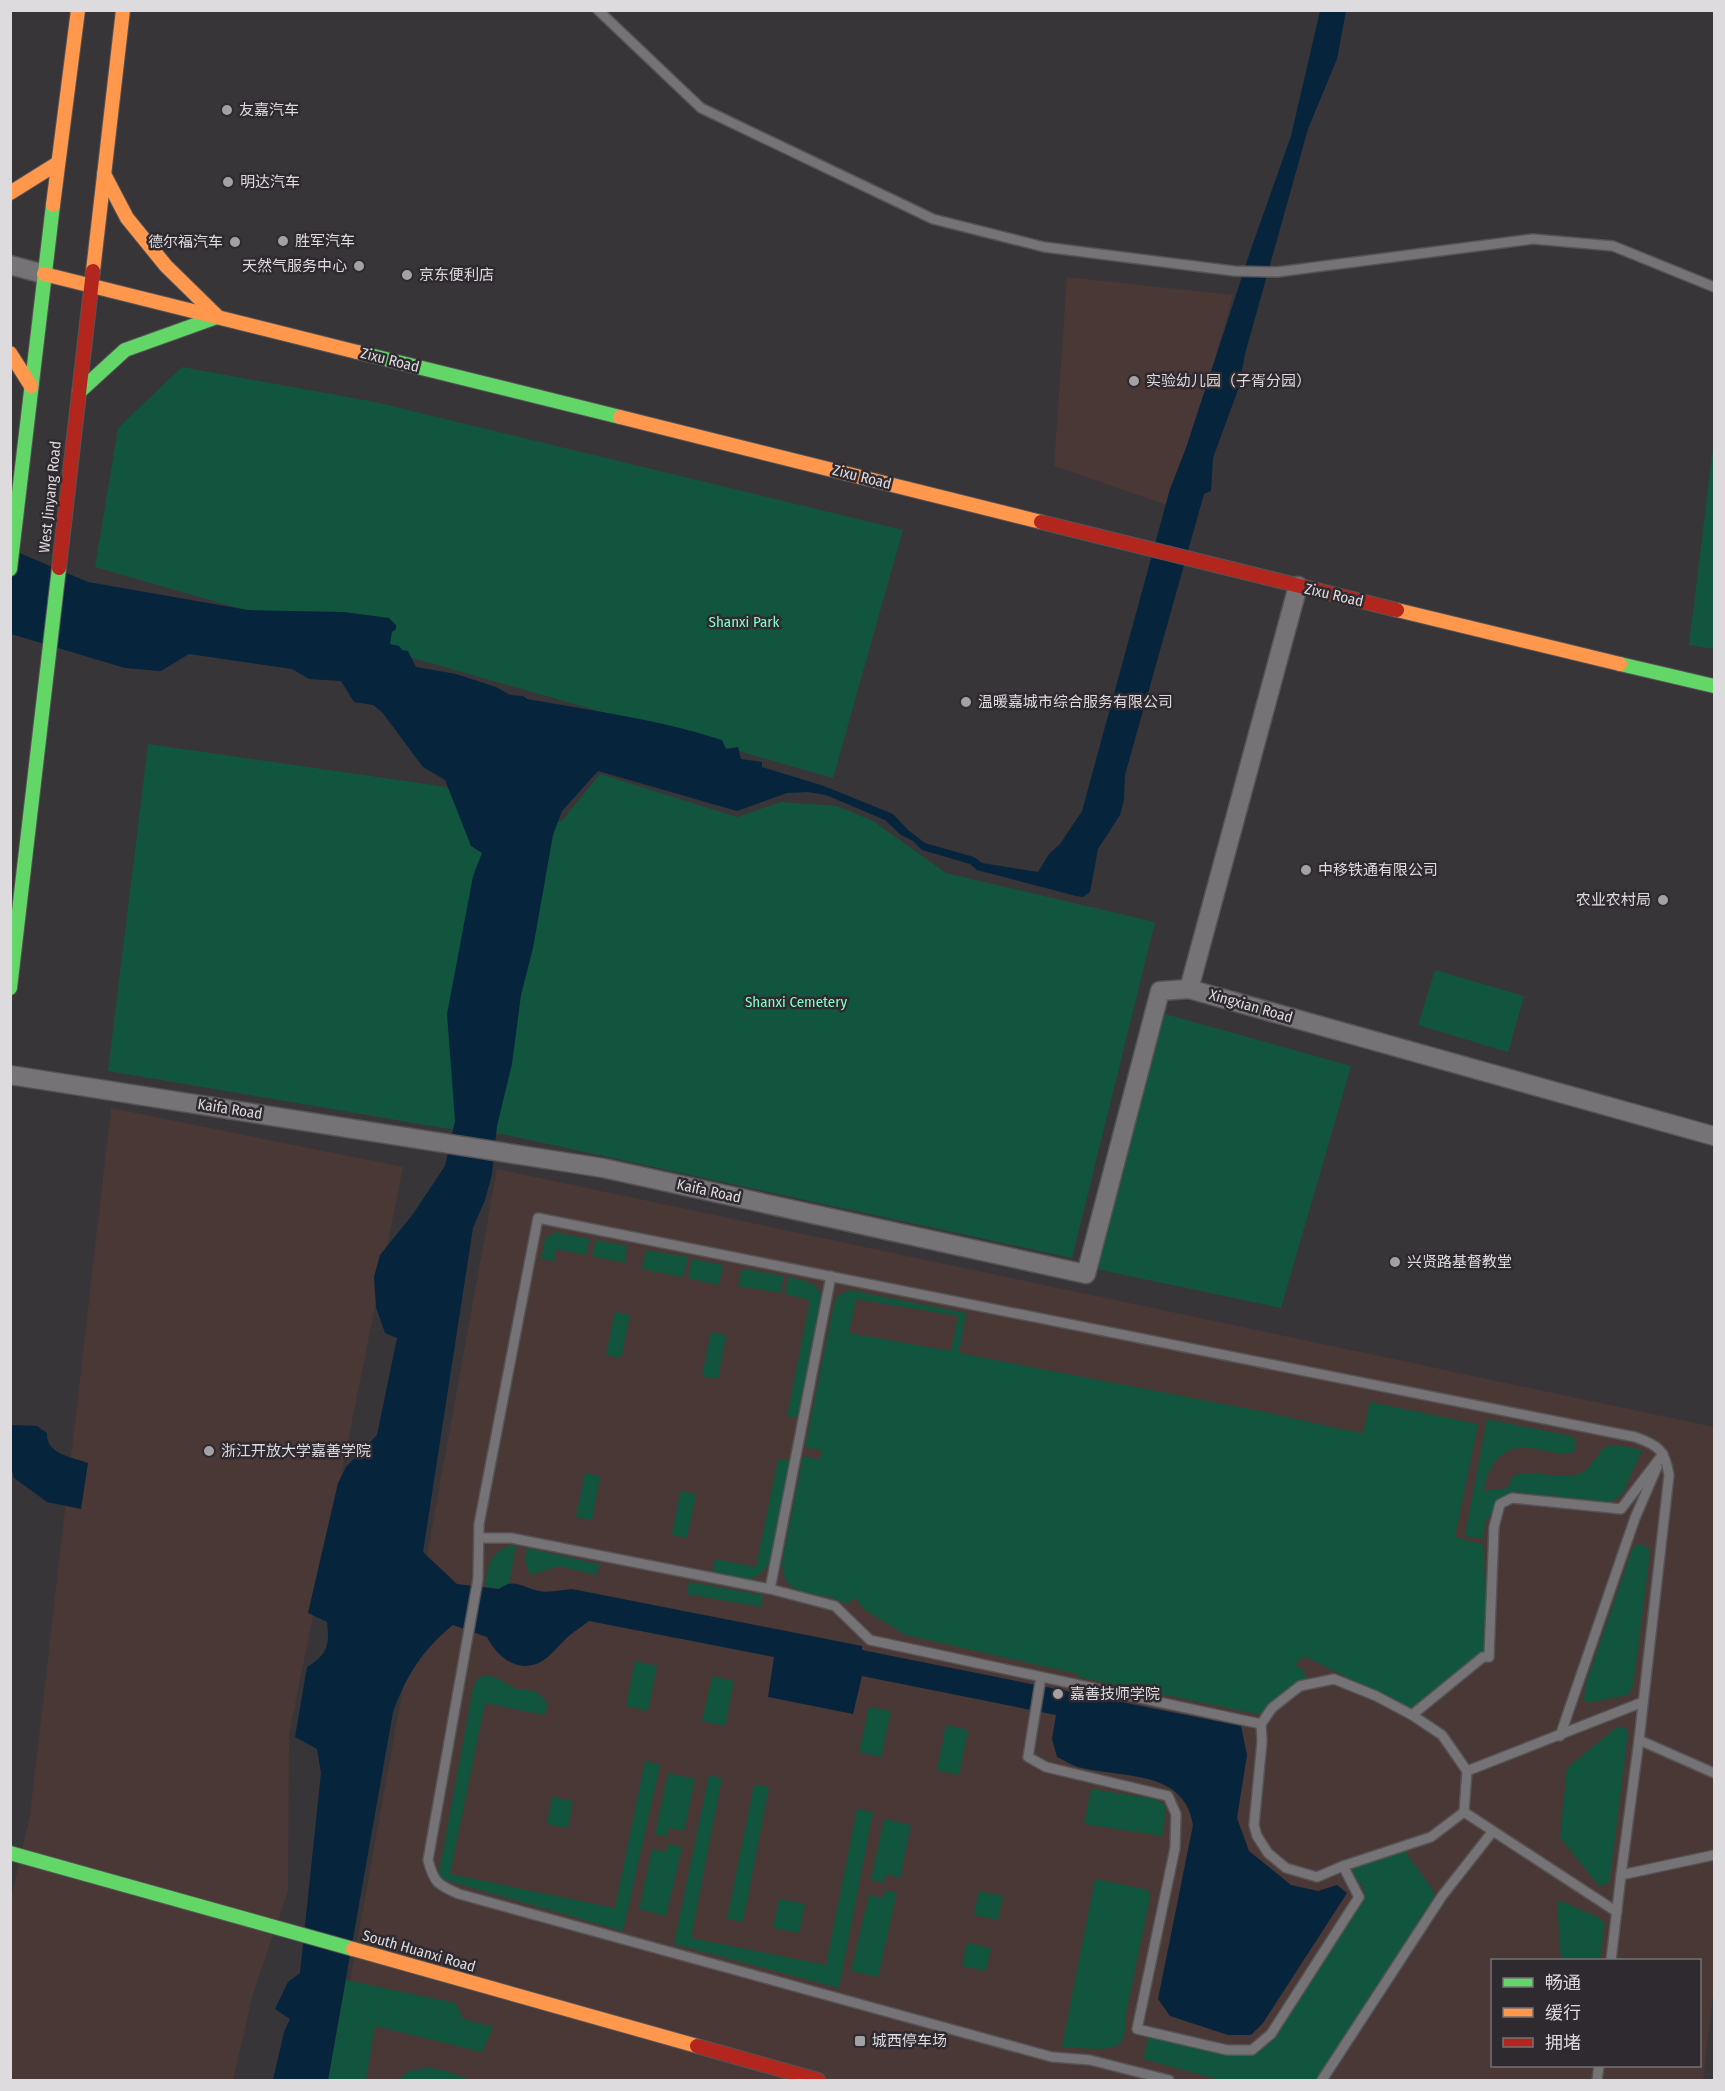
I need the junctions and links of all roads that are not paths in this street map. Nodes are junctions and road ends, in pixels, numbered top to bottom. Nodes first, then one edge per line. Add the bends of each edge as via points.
1 (78, 10) edge
2 (123, 10) edge
3 (598, 10) edge
4 (58, 163) junction
5 (104, 174) junction
6 (10, 193) edge
7 (10, 265) edge
8 (44, 274) junction
9 (91, 285) junction
10 (1714, 287) edge
11 (217, 317) junction
12 (10, 353) edge
13 (32, 386) junction
14 (79, 392) junction
15 (10, 569) edge
16 (1298, 586) junction
17 (1714, 686) edge
18 (10, 988) edge
19 (1190, 988) junction
20 (10, 1075) edge
21 (1714, 1136) edge
22 (831, 1276) junction
23 (1663, 1454) junction
24 (479, 1538) junction
25 (770, 1589) junction
26 (1041, 1677) junction
27 (1643, 1702) junction
28 (1412, 1715) junction
29 (1261, 1724) junction
30 (1560, 1736) junction
31 (1639, 1740) junction
32 (1467, 1771) junction
33 (1714, 1773) edge
34 (1464, 1812) junction
35 (1493, 1831) junction
36 (10, 1853) edge
37 (1714, 1855) edge
38 (1342, 1866) junction
39 (1621, 1875) junction
40 (1617, 1911) junction
41 (1611, 1959) edge
42 (818, 2080) edge
43 (1169, 2080) edge
44 (1322, 2080) edge

1 - 4 street, West Jinyang Road
2 - 5 street, West Jinyang Road
3 - 10 lane via 701,108 933,219 1044,247 1234,271 1277,272 1533,239 1613,246
4 - 6 street
4 - 8 street, West Jinyang Road
5 - 9 street, West Jinyang Road
5 - 11 street via 127,218 166,266
7 - 8 street, Zixu Road
8 - 9 street, Zixu Road
8 - 13 street, West Jinyang Road
9 - 11 street, Zixu Road
9 - 14 street, West Jinyang Road
11 - 14 street via 125,350
11 - 16 street, Zixu Road
12 - 13 street
13 - 15 street, West Jinyang Road
14 - 18 street, West Jinyang Road
16 - 17 street, Zixu Road
16 - 19 street, Xingxian Road
19 - 20 street, Kaifa Road via 1160,991 1086,1274 603,1168
19 - 21 street, Xingxian Road
22 - 23 lane via 1635,1437
22 - 24 lane via 538,1218
22 - 25 lane
23 - 27 lane via 1669,1475 1668,1496
23 - 28 lane via 1621,1509 1512,1498 1500,1504 1494,1527 1489,1657 1482,1657
23 - 30 lane via 1635,1518
24 - 25 lane via 511,1538
24 - 43 lane via 478,1579 428,1860 432,1877 440,1886 1052,2057 1090,2060
25 - 26 lane via 835,1606 870,1640
26 - 29 lane
26 - 38 lane via 1028,1757 1046,1767 1168,1796 1176,1814 1175,1848 1137,2029 1227,2050 1252,2049 1271,2034 1359,1897
27 - 30 lane
27 - 31 lane
28 - 29 lane via 1334,1679 1300,1686 1272,1708
28 - 32 lane via 1442,1735
29 - 38 lane via 1254,1825 1257,1836 1268,1853 1286,1868 1317,1877
30 - 32 lane
31 - 33 lane
31 - 39 lane
32 - 34 lane
34 - 35 lane
34 - 38 lane via 1431,1837
35 - 40 lane
35 - 44 lane via 1442,1896
36 - 42 street, South Huanxi Road
37 - 39 lane
39 - 40 lane
40 - 41 lane

